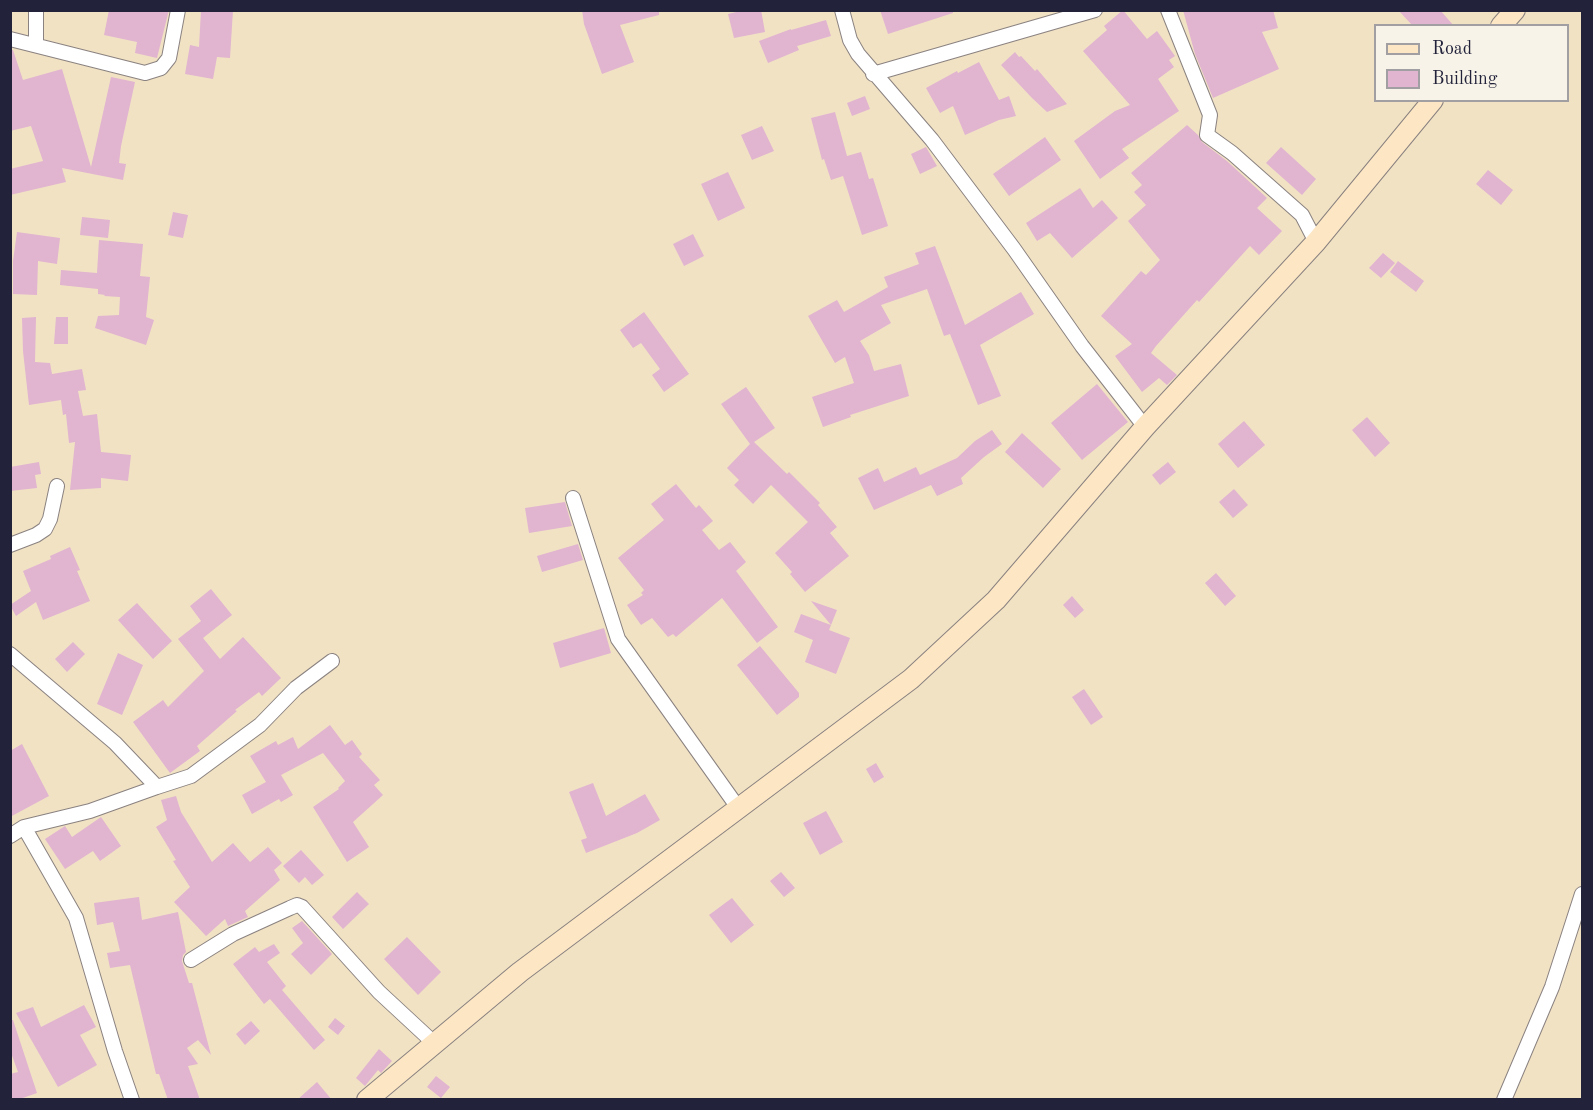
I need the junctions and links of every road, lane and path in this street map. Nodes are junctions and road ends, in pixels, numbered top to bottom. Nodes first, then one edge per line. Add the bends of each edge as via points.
1 (36, 10) edge
2 (178, 10) edge
3 (842, 10) edge
4 (1095, 10) edge
5 (1168, 10) edge
6 (10, 39) edge
7 (36, 45) junction
8 (873, 74) junction
9 (1431, 102) edge
10 (1316, 242) junction
11 (1145, 427) junction
12 (57, 486) dead end
13 (573, 498) dead end
14 (10, 545) edge
15 (10, 654) edge
16 (332, 661) dead end
17 (157, 787) junction
18 (740, 809) junction
19 (24, 828) junction
20 (10, 836) edge
21 (1582, 894) edge
22 (191, 960) dead end
23 (434, 1043) junction
24 (132, 1100) edge
25 (367, 1100) edge
26 (1504, 1100) edge

1 - 7 street
2 - 7 street via 169,58 161,68 145,73
3 - 8 street via 850,40
4 - 8 street
5 - 10 street via 1210,115 1207,135 1302,215
6 - 7 street
8 - 11 street via 932,140
9 - 10 main road
10 - 11 main road
11 - 18 main road via 996,600 910,679
12 - 14 street via 45,529
13 - 18 street via 618,639
15 - 17 street via 115,743
16 - 17 street via 296,688 260,725 191,776
17 - 19 street via 90,811
18 - 23 main road via 520,972
19 - 20 street
19 - 24 street via 76,918
21 - 26 street via 1552,987
22 - 23 street via 233,934 297,905 379,993
23 - 25 main road

